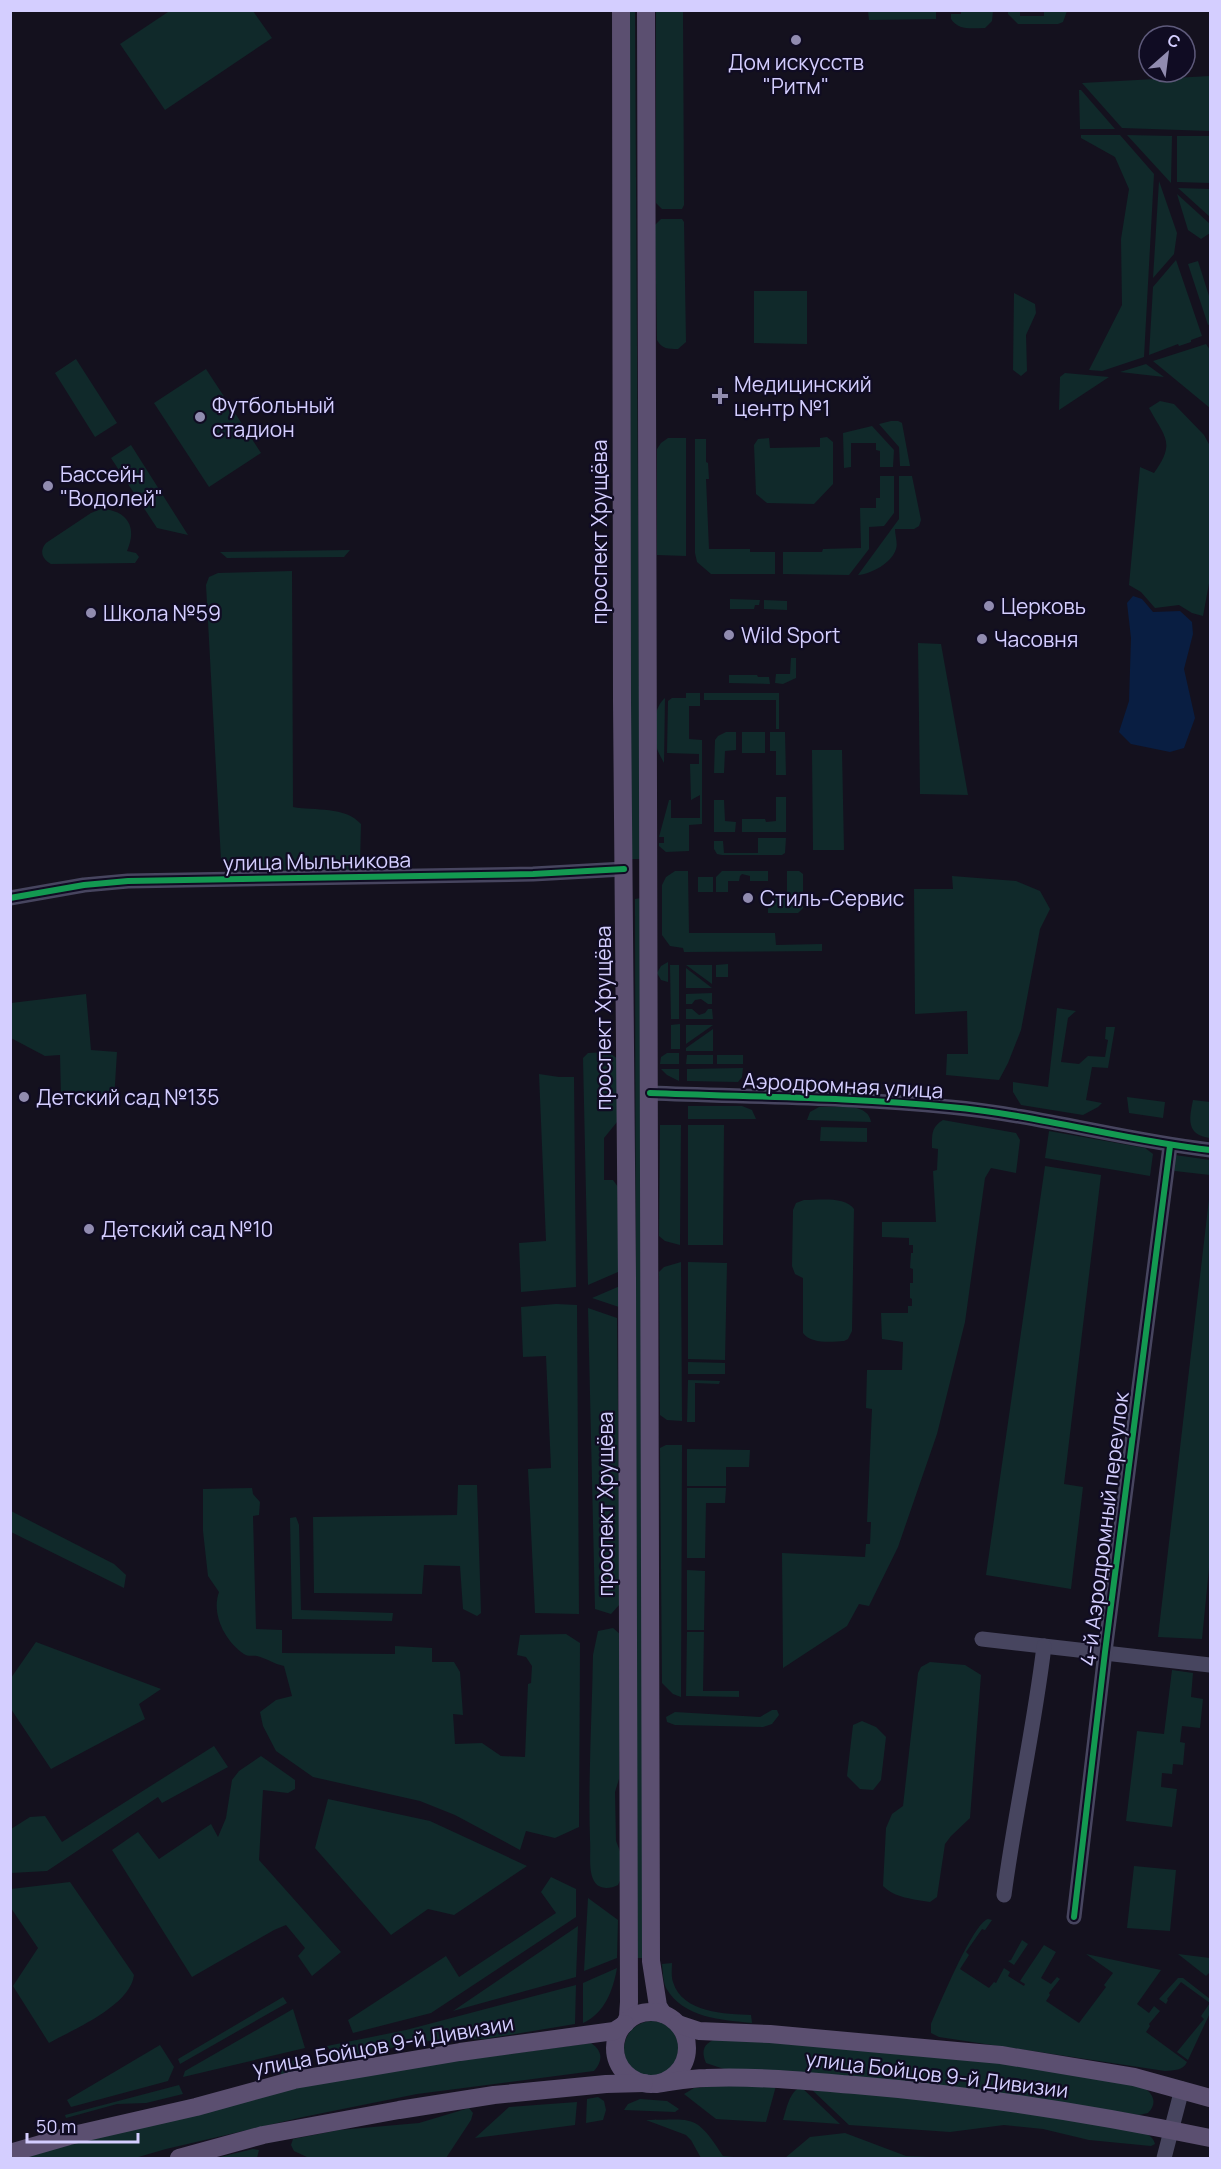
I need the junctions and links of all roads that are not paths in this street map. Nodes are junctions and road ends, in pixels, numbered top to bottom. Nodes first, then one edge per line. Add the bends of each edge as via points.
1 (621, 10) edge
2 (646, 10) edge
3 (649, 865) junction
4 (624, 868) junction
5 (10, 898) edge
6 (650, 1093) junction
7 (1170, 1146) junction
8 (1210, 1150) edge
9 (982, 1639) dead end
10 (1044, 1646) junction
11 (1105, 1652) junction
12 (1210, 1665) edge
13 (1004, 1895) dead end
14 (1074, 1917) dead end
15 (670, 2019) junction
16 (625, 2024) junction
17 (650, 2084) junction
18 (1182, 2089) junction
19 (1210, 2098) edge
20 (1172, 2130) junction
21 (1210, 2138) edge
22 (10, 2153) edge
23 (179, 2158) edge
24 (1164, 2158) edge

1 - 4 main road, проспект Хрущёва
2 - 3 main road
3 - 4 main road
3 - 6 main road
4 - 5 street, улица Мыльникова via 533,874 128,881
4 - 16 main road, проспект Хрущёва via 628,2002
6 - 7 street, Аэродромная улица via 951,1107
6 - 15 main road via 651,1961 658,2006
7 - 8 street, Аэродромная улица
7 - 11 street, 4-й Аэродромный переулок
9 - 10 street
10 - 11 street
10 - 13 street
11 - 12 street
11 - 14 street, 4-й Аэродромный переулок
15 - 16 main road via 642,2014
15 - 17 main road via 687,2042 687,2053 676,2074
15 - 18 main road, улица Бойцов 9-й Дивизии via 699,2031 1001,2055
16 - 17 main road via 616,2041 617,2057 627,2074
16 - 22 main road, улица Бойцов 9-й Дивизии via 614,2031 294,2080
17 - 20 main road, улица Бойцов 9-й Дивизии via 704,2078 788,2079 898,2088
17 - 23 main road, улица Бойцов 9-й Дивизии via 606,2084 494,2095 411,2108 304,2126
18 - 19 main road, улица Бойцов 9-й Дивизии
18 - 20 street
20 - 21 main road, улица Бойцов 9-й Дивизии
20 - 24 street

